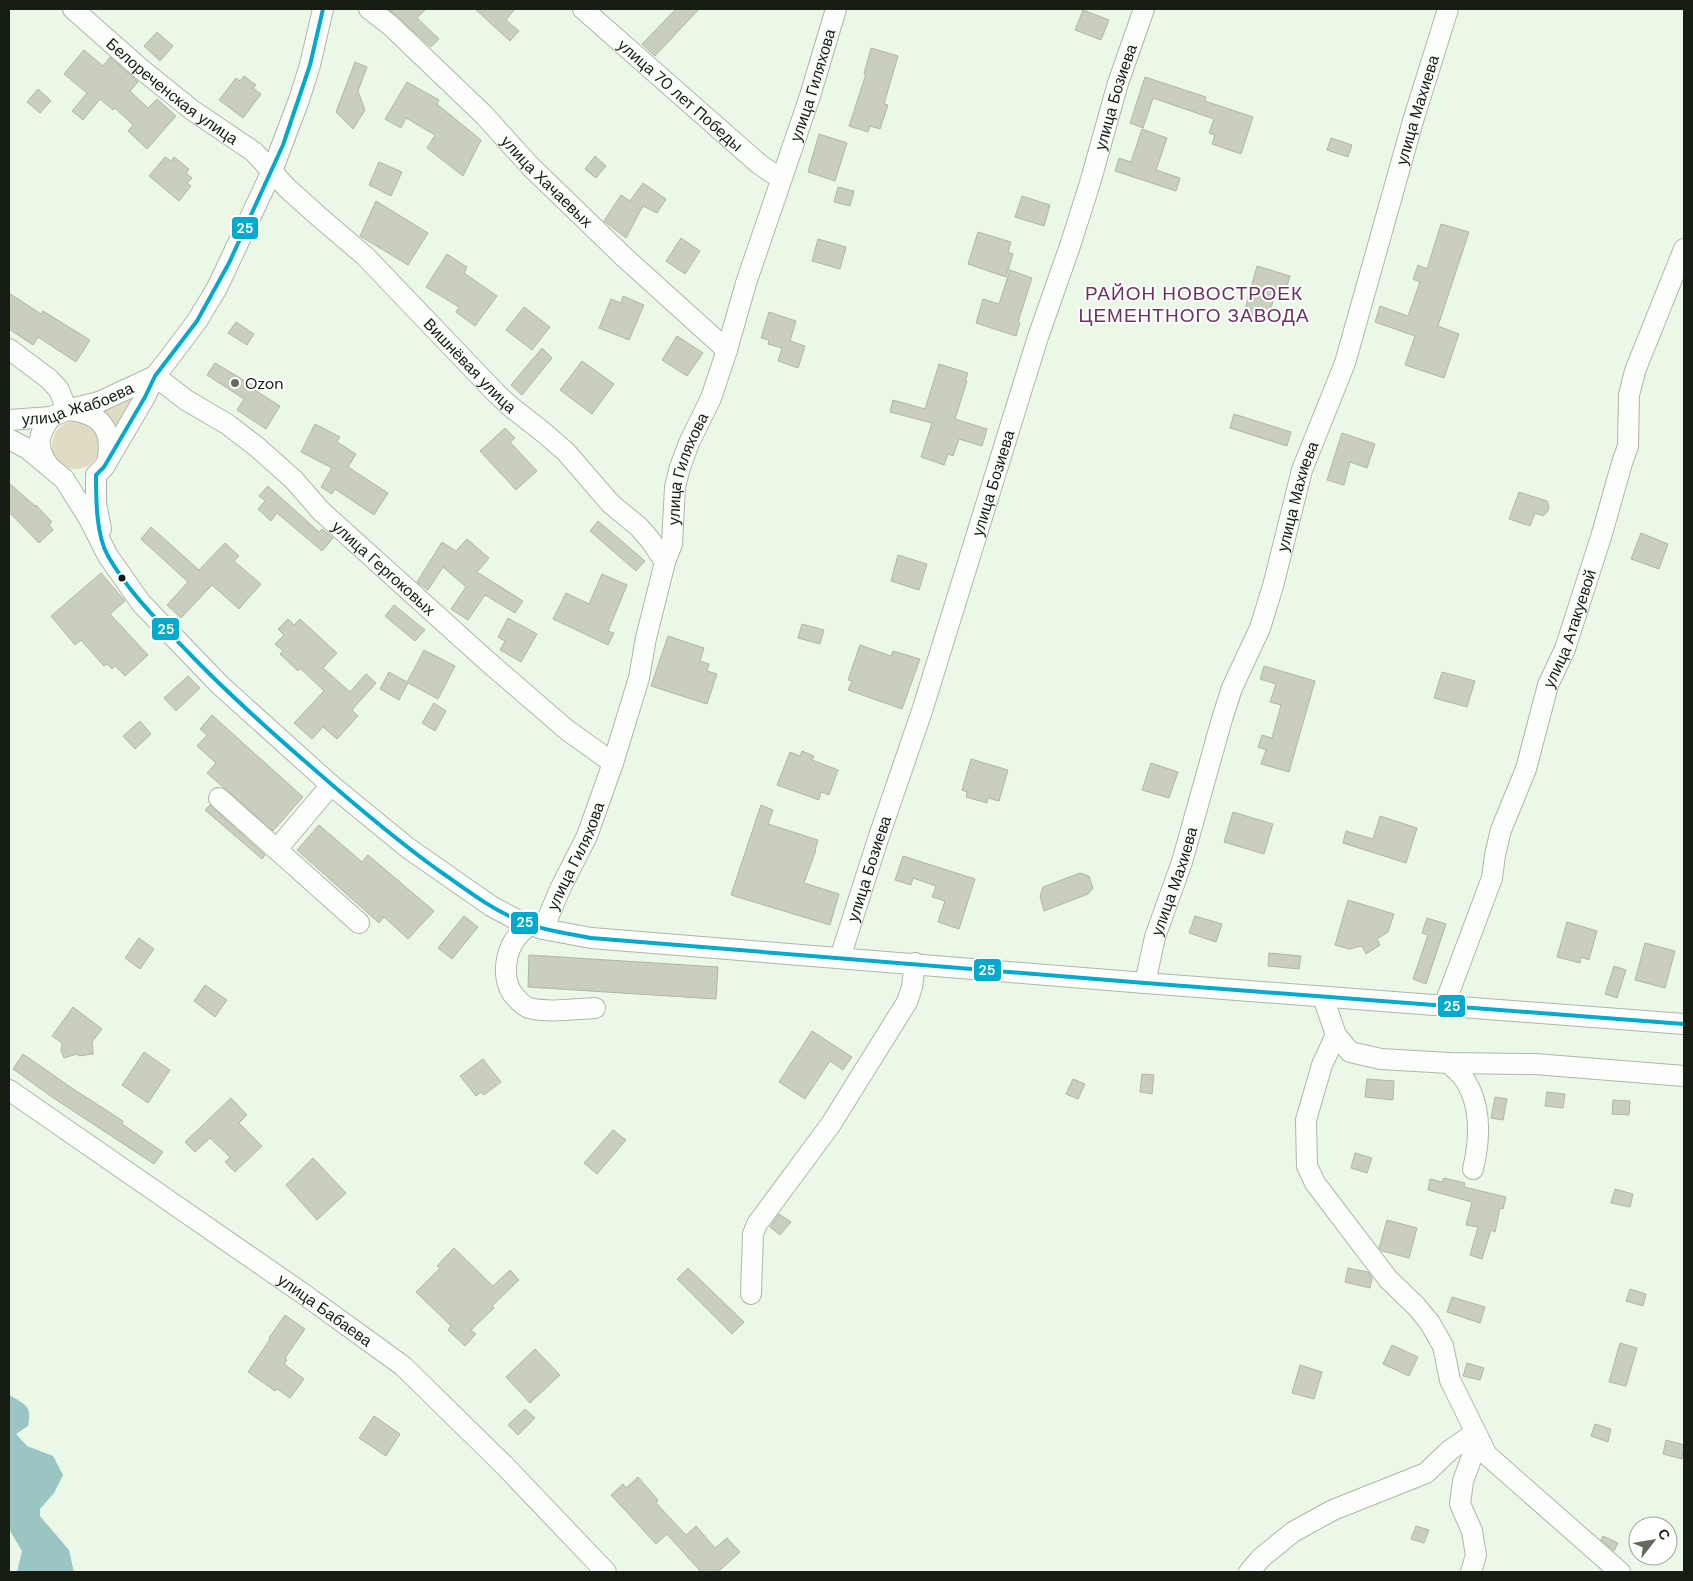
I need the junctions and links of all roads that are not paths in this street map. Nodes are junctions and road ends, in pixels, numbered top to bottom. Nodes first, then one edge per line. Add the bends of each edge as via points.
1 (73, 9) edge
2 (324, 9) edge
3 (370, 9) edge
4 (583, 9) edge
5 (824, 9) edge
6 (836, 9) edge
7 (1144, 9) edge
8 (1448, 9) edge
9 (829, 32) junction
10 (272, 171) junction
11 (781, 179) junction
12 (1684, 249) edge
13 (9, 349) edge
14 (727, 350) junction
15 (155, 376) junction
16 (59, 414) junction
17 (9, 420) edge
18 (9, 438) edge
19 (108, 457) junction
20 (57, 474) junction
21 (96, 475) junction
22 (104, 546) junction
23 (665, 562) junction
24 (614, 763) junction
25 (331, 785) junction
26 (219, 798) dead end
27 (277, 849) junction
28 (359, 923) dead end
29 (536, 926) junction
30 (840, 958) junction
31 (915, 963) junction
32 (1145, 983) junction
33 (1323, 997) junction
34 (1444, 1006) junction
35 (595, 1008) dead end
36 (1684, 1024) edge
37 (1336, 1035) junction
38 (1449, 1063) junction
39 (1684, 1076) edge
40 (9, 1090) edge
41 (1473, 1169) dead end
42 (751, 1294) dead end
43 (1475, 1433) junction
44 (606, 1572) edge
45 (1249, 1572) edge
46 (1471, 1572) edge
47 (1620, 1572) edge

1 - 10 street, Белореченская улица via 141,69 192,110 254,152
2 - 10 street, улица Жабоева via 299,100
3 - 14 street, улица Хачаевых via 484,115 530,166 623,256
4 - 11 street, улица 70 лет Победы via 759,164
5 - 9 street
6 - 9 street, улица Гиляхова
7 - 30 street, улица Бозиева via 922,711
8 - 32 street, улица Махиева via 1345,363 1302,470 1271,593 1260,628 1232,688 1182,862 1155,937
9 - 11 street, улица Гиляхова
10 - 15 street, улица Жабоева via 216,288 197,321
10 - 23 street, Вишнёвая улица via 317,216 365,256 506,402 566,452 611,504 639,527
11 - 14 street, улица Гиляхова
12 - 34 street, улица Атакуевой via 1635,371 1629,395 1628,446 1606,520 1565,649 1548,684 1526,770 1501,830 1492,878
13 - 16 street via 59,390
14 - 23 street, улица Гиляхова via 711,398 680,466 675,486 672,544
15 - 16 street, улица Жабоева via 98,402
15 - 19 street
15 - 24 street, улица Гергоковых via 258,446 321,511 486,660 567,730
16 - 17 street, улица Жабоева
16 - 19 street via 86,413 95,417 107,432
16 - 20 street via 44,426 39,444 40,452
18 - 20 street via 28,449
19 - 21 street
20 - 21 street via 76,480
20 - 22 street via 88,516
21 - 22 street via 96,503
22 - 25 street via 141,603 198,664
23 - 24 street, улица Гиляхова via 639,678
24 - 29 street, улица Гиляхова via 587,836 561,888
25 - 27 street
25 - 29 street via 378,825 491,906
26 - 27 street
27 - 28 street
29 - 30 street via 591,938
29 - 35 street, улица Гиляхова via 516,939 508,953 508,986 516,998 528,1008
30 - 31 street
31 - 32 street
31 - 42 street via 907,1002 831,1124 757,1224 751,1255
32 - 33 street
33 - 34 street
33 - 37 street
34 - 36 street
37 - 38 street via 1350,1052 1381,1059
37 - 43 street via 1322,1065 1306,1120 1307,1166 1315,1183 1388,1279 1430,1323 1443,1346 1450,1380
38 - 39 street via 1535,1064
38 - 41 street via 1464,1079 1474,1103 1479,1134
40 - 44 street, улица Бабаева via 403,1366
43 - 45 street via 1450,1450 1426,1473 1333,1510 1293,1532
43 - 46 street via 1460,1504 1472,1531 1476,1555
43 - 47 street via 1487,1455

